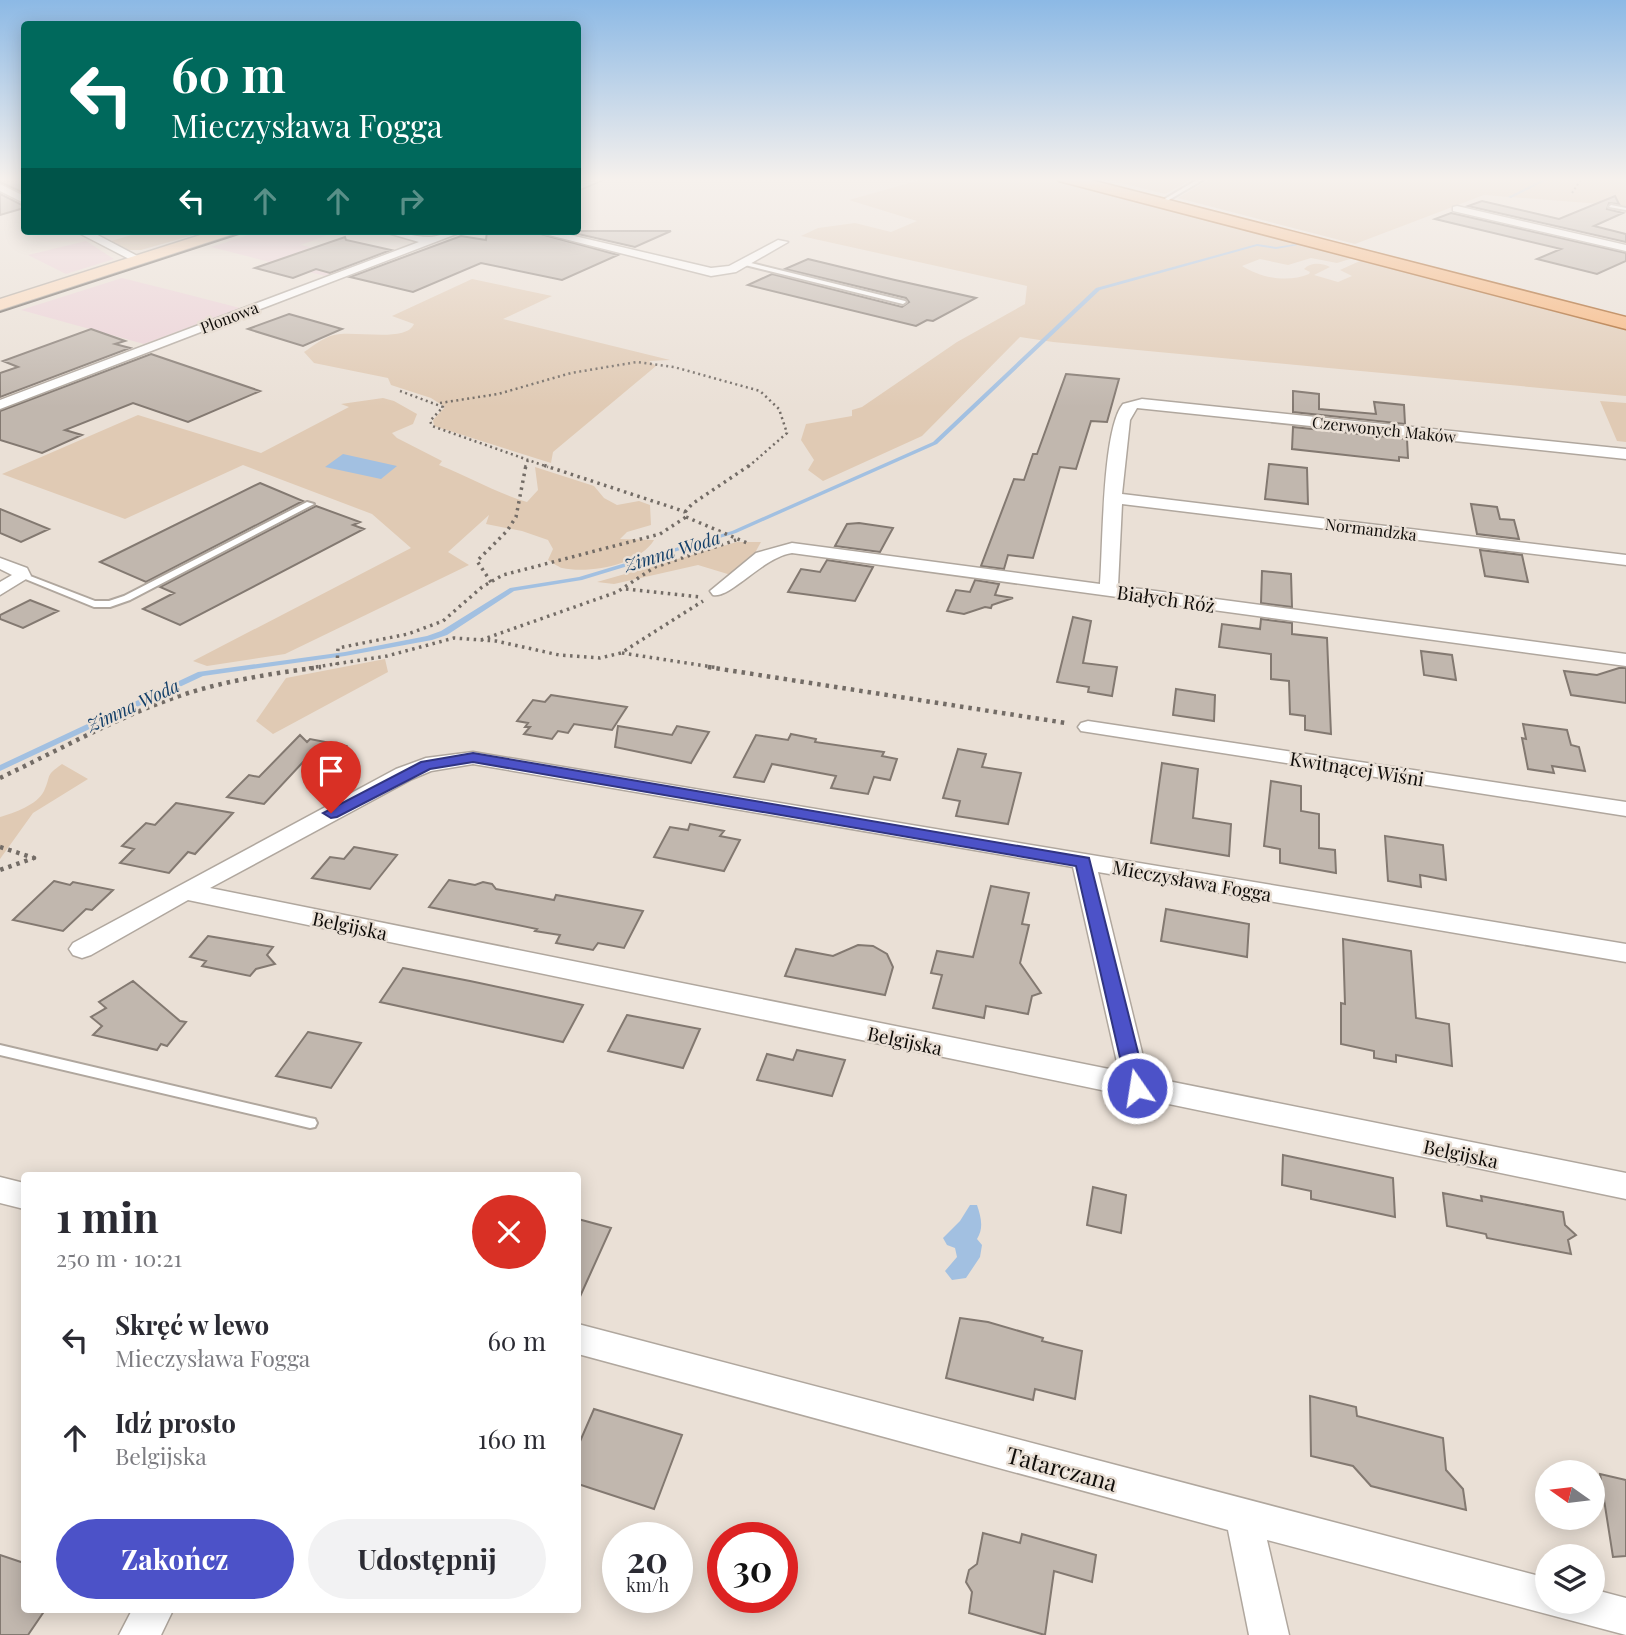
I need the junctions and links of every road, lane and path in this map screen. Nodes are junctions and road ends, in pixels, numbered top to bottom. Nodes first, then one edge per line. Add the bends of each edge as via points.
1 (128, 254) edge
2 (156, 254) edge
3 (396, 254) edge
4 (630, 254) edge
5 (759, 254) edge
6 (1359, 254) edge
7 (139, 260) junction
8 (743, 263) junction
9 (903, 302) dead end
10 (0, 305) edge
11 (1626, 323) edge
12 (400, 391) dead end
13 (439, 403) junction
14 (1142, 403) joint
15 (0, 405) edge
16 (1626, 454) edge
17 (528, 460) junction
18 (1115, 498) junction
19 (310, 504) dead end
20 (686, 515) junction
21 (1626, 560) edge
22 (0, 563) edge
23 (20, 579) junction
24 (491, 582) junction
25 (625, 589) junction
26 (0, 590) edge
27 (1109, 590) junction
28 (719, 591) dead end
29 (481, 640) junction
30 (621, 653) junction
31 (1626, 660) edge
32 (337, 665) junction
33 (1088, 727) joint
34 (0, 778) edge
35 (1626, 809) edge
36 (0, 847) edge
37 (1084, 862) junction
38 (0, 870) edge
39 (185, 891) junction
40 (82, 949) dead end
41 (1626, 953) edge
42 (0, 1050) edge
43 (1137, 1088) junction
44 (310, 1124) dead end
45 (1626, 1186) edge
46 (0, 1190) edge
47 (21, 1195) edge
48 (581, 1340) edge
49 (1242, 1516) junction
50 (1535, 1594) edge
51 (1605, 1611) edge
52 (152, 1613) edge
53 (1626, 1617) edge
54 (139, 1635) edge
55 (1269, 1635) edge

1 - 7 street
2 - 7 main road
3 - 15 street, Plonowa
4 - 8 street via 699,272 722,272
5 - 8 street
6 - 11 main road
7 - 10 main road
8 - 9 lane
12 - 13 path
13 - 17 path via 443,407 430,421 432,426
13 - 20 path via 638,362 760,391 786,420 786,433 751,465 692,504
14 - 16 street, Czerwonych Maków
14 - 18 street via 1131,405 1122,421
17 - 20 path
17 - 24 path via 519,510 477,561
18 - 21 street, Normandzka
18 - 27 street
19 - 23 lane via 110,604 94,604
20 - 24 path via 660,534 522,569
20 - 25 path via 735,539 655,567
22 - 23 street via 20,572
23 - 26 street
24 - 32 path via 443,621 408,635 338,648
25 - 29 path
25 - 30 path via 707,598
27 - 28 street, Białych Róż via 792,548 764,555
27 - 31 street, Białych Róż
29 - 30 path via 583,659
29 - 32 path via 452,638 391,656
30 - 33 path
32 - 34 path via 183,695
33 - 35 street, Kwitnącej Wiśni
36 - 38 path via 34,858
37 - 39 street, Mieczysława Fogga via 473,758 426,765 404,774
37 - 41 street, Mieczysława Fogga
37 - 43 street
39 - 40 street
39 - 43 street, Belgijska
42 - 44 lane
43 - 45 street, Belgijska
46 - 47 street
48 - 49 street, Tatarczana
49 - 50 street, Tatarczana
49 - 55 street
51 - 53 street
52 - 54 street

